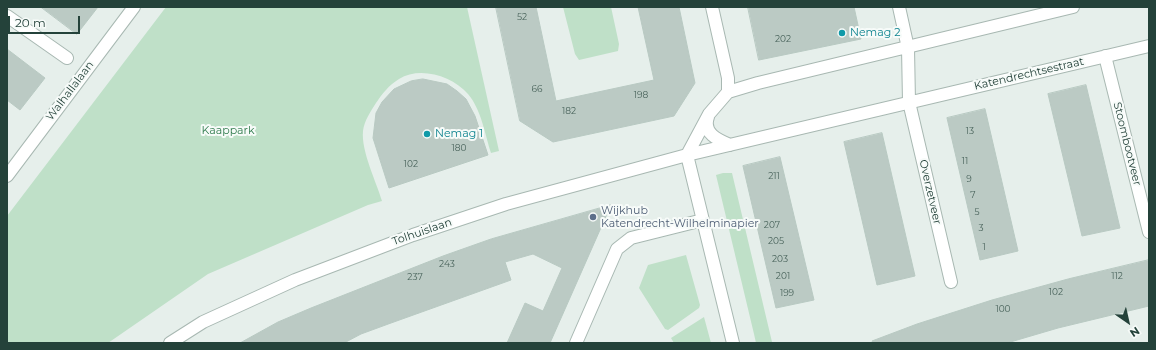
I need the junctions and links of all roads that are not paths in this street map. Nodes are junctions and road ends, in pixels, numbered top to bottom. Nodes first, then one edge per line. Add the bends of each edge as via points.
1 (134, 7) edge
2 (712, 7) edge
3 (899, 7) edge
4 (1074, 7) edge
5 (7, 16) edge
6 (1149, 46) edge
7 (908, 48) junction
8 (1105, 56) junction
9 (67, 58) dead end
10 (728, 92) junction
11 (909, 102) junction
12 (709, 114) junction
13 (730, 145) junction
14 (688, 155) junction
15 (7, 176) edge
16 (702, 220) junction
17 (1149, 232) edge
18 (951, 282) dead end
19 (170, 343) edge
20 (576, 343) edge
21 (733, 343) edge

1 - 15 street, Walhallalaan
2 - 10 street via 728,78
3 - 7 street
4 - 7 street
5 - 9 street
6 - 8 street, Katendrechtsestraat
7 - 10 street
7 - 11 street
8 - 11 street, Katendrechtsestraat
8 - 17 street, Stoombootveer
10 - 12 street
11 - 13 street, Katendrechtsestraat
11 - 18 street, Overzetveer
12 - 13 street via 706,125 713,136
12 - 14 street
13 - 14 street, Katendrechtsestraat
14 - 16 street
14 - 19 street, Tolhuislaan via 515,201 407,237 234,306 190,329
16 - 20 street via 631,238 617,249
16 - 21 street

